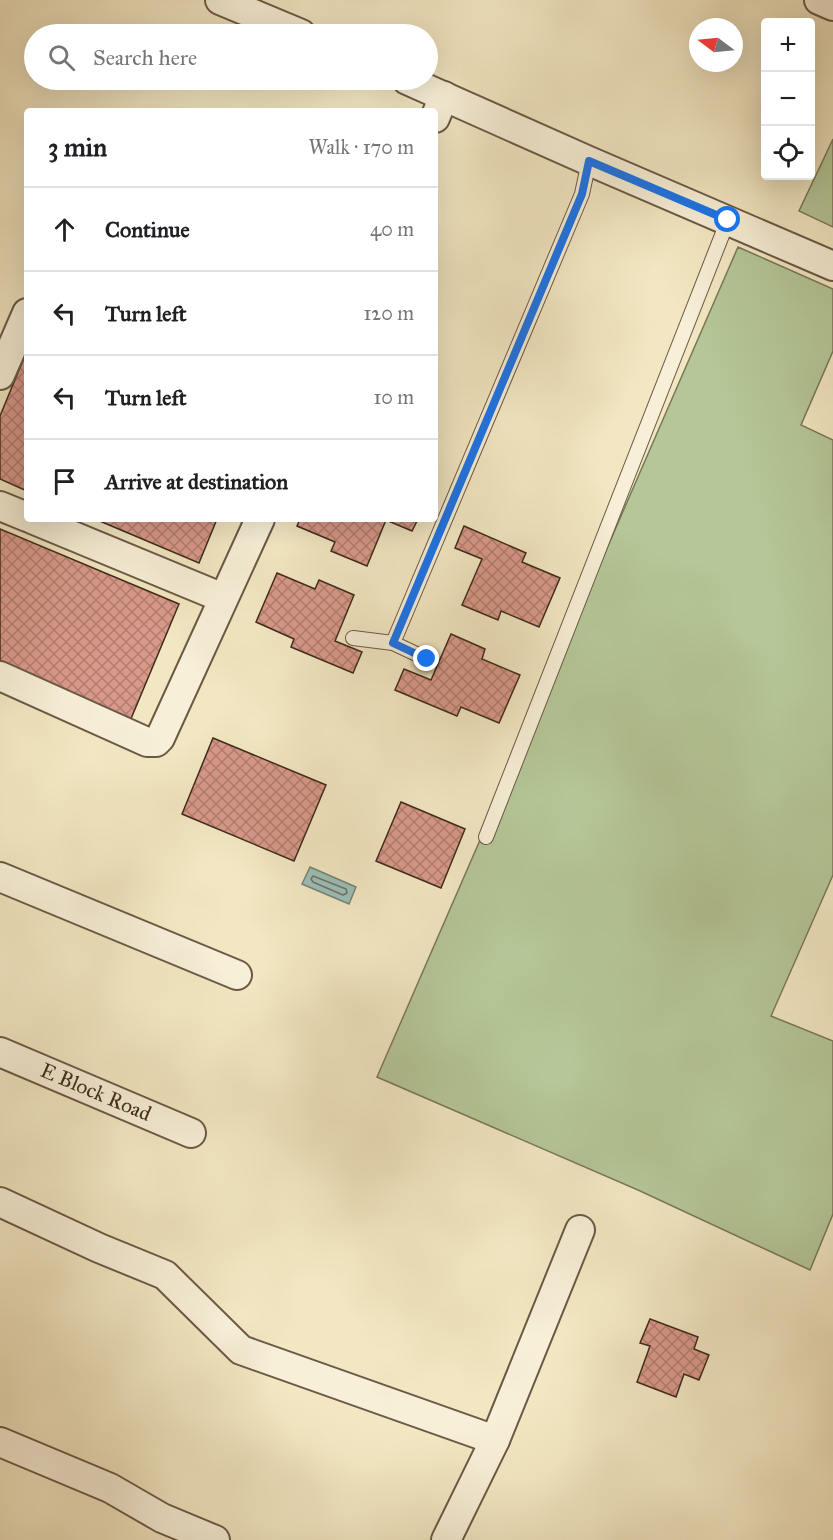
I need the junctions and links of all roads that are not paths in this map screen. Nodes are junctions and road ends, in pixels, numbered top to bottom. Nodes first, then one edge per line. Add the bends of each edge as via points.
1 (220, 0) edge
2 (819, 0) edge
3 (833, 6) edge
4 (277, 24) edge
5 (419, 90) edge
6 (440, 107) edge
7 (589, 161) junction
8 (728, 220) junction
9 (833, 266) edge
10 (24, 325) edge
11 (0, 375) edge
12 (0, 506) edge
13 (24, 516) edge
14 (39, 522) edge
15 (259, 522) edge
16 (223, 598) junction
17 (353, 638) dead end
18 (393, 643) junction
19 (427, 659) dead end
20 (0, 676) edge
21 (486, 837) dead end
22 (0, 877) edge
23 (237, 975) dead end
24 (0, 1052) edge
25 (191, 1133) dead end
26 (0, 1202) edge
27 (580, 1230) dead end
28 (495, 1440) junction
29 (0, 1442) edge
30 (198, 1537) edge
31 (446, 1540) edge

1 - 4 street
2 - 3 street
5 - 6 street
6 - 7 street
7 - 8 street
7 - 18 lane via 582,194
8 - 9 street
8 - 21 lane
10 - 11 street
12 - 13 street
14 - 16 street
15 - 16 street
16 - 20 street via 156,742 147,742
17 - 18 lane
18 - 19 lane
22 - 23 street
24 - 25 street, E Block Road
26 - 28 street via 165,1275 241,1350
27 - 28 street
28 - 31 street
29 - 30 street via 110,1488

